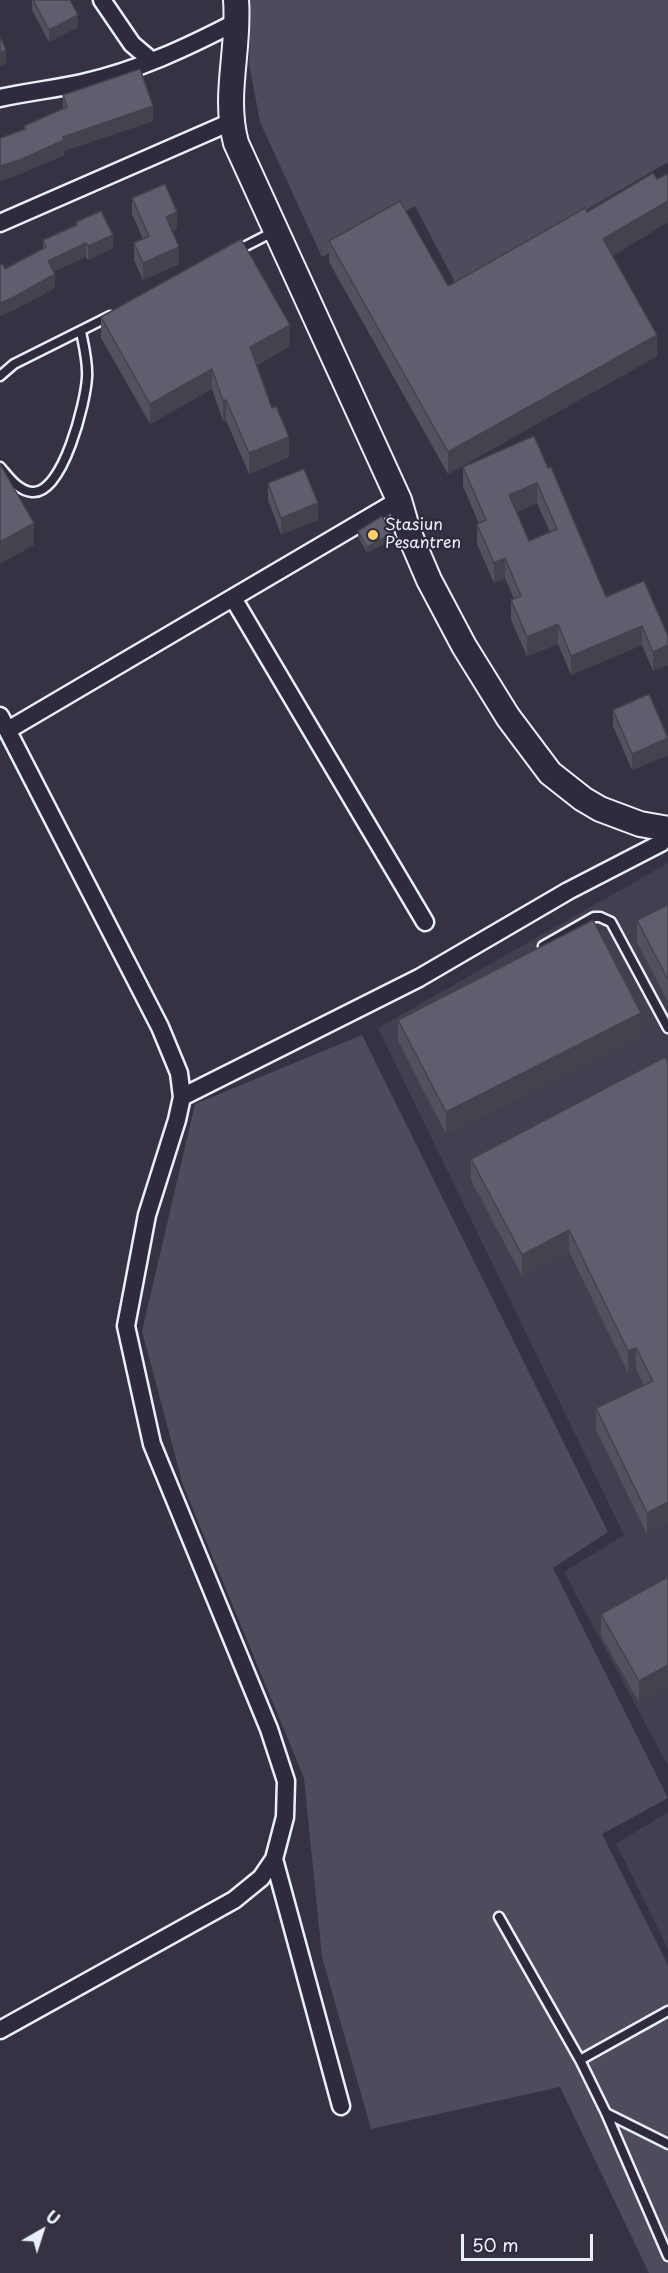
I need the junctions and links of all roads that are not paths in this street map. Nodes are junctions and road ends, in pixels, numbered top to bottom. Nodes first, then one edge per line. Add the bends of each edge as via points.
1 (102, 0) edge
2 (237, 11) edge
3 (152, 61) junction
4 (0, 98) edge
5 (231, 122) junction
6 (0, 223) edge
7 (276, 230) junction
8 (227, 255) edge
9 (123, 310) edge
10 (81, 332) junction
11 (0, 376) edge
12 (0, 467) edge
13 (399, 500) junction
14 (232, 598) junction
15 (4, 723) edge
16 (668, 829) edge
17 (668, 836) edge
18 (425, 922) dead end
19 (532, 952) edge
20 (668, 1028) edge
21 (182, 1097) junction
22 (274, 1859) junction
23 (499, 1917) dead end
24 (668, 2011) edge
25 (0, 2030) edge
26 (580, 2060) junction
27 (340, 2106) dead end
28 (606, 2113) junction
29 (668, 2144) edge
30 (668, 2256) edge

1 - 3 street via 132,44
2 - 3 street via 190,46
2 - 5 main road
3 - 4 street via 83,83
5 - 6 street
5 - 7 main road via 240,152
7 - 8 lane
7 - 13 main road
9 - 10 lane
10 - 11 lane via 14,364
10 - 12 lane via 88,374 79,426 68,453 43,489 32,492 18,486
13 - 14 street
13 - 16 main road via 418,556 453,625 508,717 549,773 600,809 640,824
14 - 15 street
14 - 18 street
15 - 21 street via 168,1044 179,1073
17 - 21 street via 419,978
19 - 20 lane via 594,917 606,919
21 - 22 street via 147,1215 126,1326 152,1444 269,1729 286,1780 285,1817
22 - 25 street via 261,1878 234,1900
22 - 27 street
23 - 26 lane
24 - 26 lane
26 - 28 lane
28 - 29 lane
28 - 30 lane

